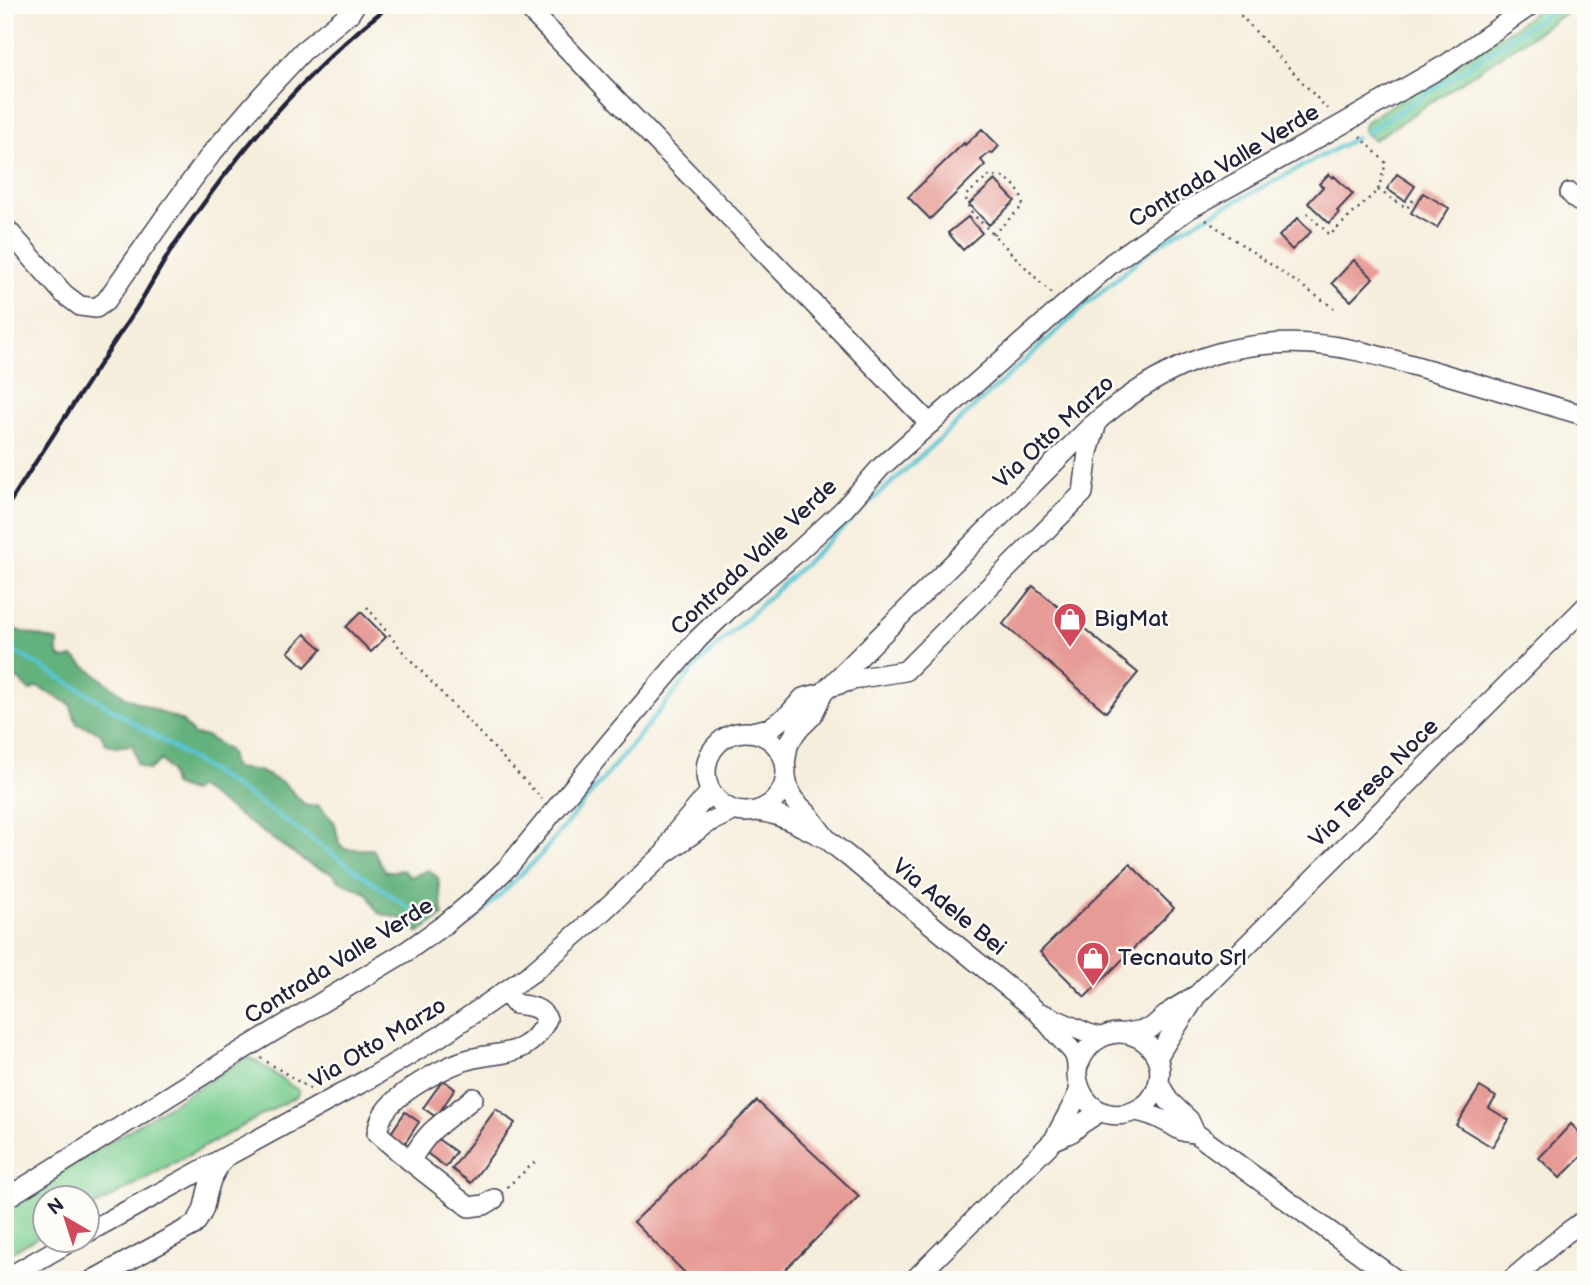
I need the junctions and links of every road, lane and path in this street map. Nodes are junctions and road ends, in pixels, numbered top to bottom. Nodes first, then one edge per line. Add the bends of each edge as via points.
1 (355, 5) edge
2 (525, 5) edge
3 (1231, 5) edge
4 (1531, 5) edge
5 (1339, 126) junction
6 (1359, 135) dead end
7 (1378, 190) junction
8 (1413, 200) dead end
9 (1307, 214) dead end
10 (1210, 223) dead end
11 (5, 227) edge
12 (993, 234) junction
13 (1063, 307) junction
14 (1334, 308) dead end
15 (1586, 416) edge
16 (1099, 418) junction
17 (930, 424) junction
18 (1586, 606) edge
19 (367, 607) dead end
20 (826, 690) junction
21 (751, 732) junction
22 (785, 771) junction
23 (710, 792) junction
24 (733, 811) junction
25 (756, 811) junction
26 (554, 812) junction
27 (827, 839) junction
28 (664, 854) junction
29 (505, 992) junction
30 (1196, 996) junction
31 (1040, 1013) junction
32 (1125, 1033) junction
33 (1100, 1037) junction
34 (247, 1048) junction
35 (1157, 1058) junction
36 (1078, 1066) junction
37 (1159, 1083) junction
38 (1080, 1089) junction
39 (473, 1098) dead end
40 (322, 1105) junction
41 (1101, 1111) junction
42 (1136, 1111) junction
43 (1195, 1133) junction
44 (1054, 1140) junction
45 (225, 1157) junction
46 (410, 1161) junction
47 (535, 1162) dead end
48 (5, 1199) edge
49 (494, 1199) joint
50 (1586, 1219) edge
51 (102, 1224) edge
52 (49, 1254) edge
53 (5, 1279) edge
54 (93, 1280) edge
55 (914, 1280) edge
56 (1396, 1280) edge
57 (1511, 1280) edge

1 - 11 street via 303,51 212,153 106,301 96,308 80,306 64,294
2 - 17 street
3 - 5 path
4 - 5 street, Contrada Valle Verde via 1447,64
5 - 13 street, Contrada Valle Verde via 1189,209 1112,263
6 - 7 path via 1386,163
7 - 8 path via 1407,208
7 - 9 path via 1331,235
10 - 14 path
12 - 12 path via 970,211 965,196 989,176 1013,184 1023,206
12 - 13 path
13 - 17 street, Contrada Valle Verde
15 - 16 street, Via Otto Marzo via 1385,357 1314,344 1274,344 1187,363 1128,395
16 - 20 street, Via Otto Marzo
16 - 20 street via 1088,452 1083,493 905,671 860,678
17 - 26 street, Contrada Valle Verde via 881,467 843,510 698,639
18 - 30 street, Via Teresa Noce
19 - 26 path via 404,653
20 - 21 street, Via Otto Marzo via 803,698 770,728
20 - 22 street, Via Otto Marzo via 788,745
21 - 22 street via 762,735 780,751
21 - 23 street via 726,737 709,755 706,778
22 - 25 street via 783,788 775,800
22 - 27 street via 790,793
23 - 24 street
23 - 28 street, Via Otto Marzo
24 - 25 street
24 - 28 street, Via Otto Marzo
25 - 27 street via 784,817
26 - 34 street, Contrada Valle Verde via 509,866 445,924
27 - 31 street, Via Adele Bei
28 - 29 street, Via Otto Marzo via 567,943
29 - 40 street, Via Otto Marzo
29 - 46 street via 515,1004 543,1012 547,1019 541,1030 523,1048 454,1065 396,1100 377,1133
30 - 32 street, Via Teresa Noce via 1151,1028
30 - 35 street, Via Teresa Noce
31 - 33 street, Via Adele Bei
31 - 36 street, Via Adele Bei via 1074,1054
32 - 33 street
32 - 35 street via 1144,1041
33 - 36 street via 1082,1054
34 - 40 path via 312,1090
34 - 48 street, Contrada Valle Verde
35 - 37 street
36 - 38 street
37 - 42 street via 1151,1100
37 - 43 street
38 - 41 street
38 - 44 street
39 - 46 street via 437,1126
40 - 45 street, Via Otto Marzo
41 - 42 street via 1112,1115
41 - 44 street
42 - 43 street via 1181,1132
43 - 56 street
44 - 55 street
45 - 51 street, Via Otto Marzo
45 - 54 street via 209,1186 204,1212 194,1225
46 - 49 street via 469,1207
47 - 49 path
50 - 57 street
52 - 53 street

